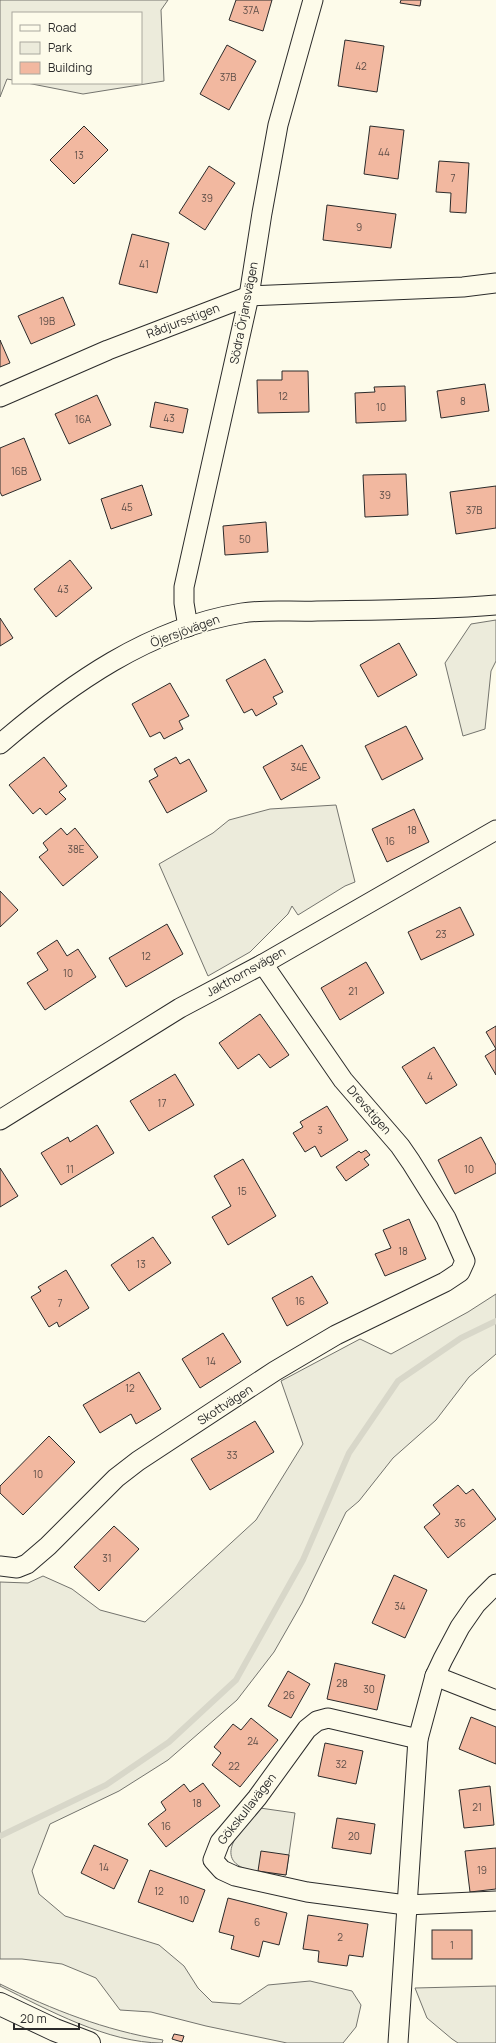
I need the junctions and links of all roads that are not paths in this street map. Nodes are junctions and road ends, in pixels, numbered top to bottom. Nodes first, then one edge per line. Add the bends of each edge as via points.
1 (313, 0) edge
2 (496, 284) edge
3 (249, 296) junction
4 (0, 396) edge
5 (496, 605) edge
6 (188, 627) junction
7 (0, 744) edge
8 (496, 830) edge
9 (263, 964) junction
10 (0, 1120) edge
11 (465, 1261) joint
12 (0, 1566) edge
13 (496, 1584) edge
14 (435, 1676) junction
15 (496, 1700) edge
16 (418, 1739) junction
17 (496, 1901) edge
18 (406, 1905) junction
19 (0, 2004) edge
20 (89, 2043) edge
21 (398, 2043) edge

1 - 3 street, Södra Örjansvägen via 278,125
2 - 3 street, Rådjursstigen
3 - 4 street, Rådjursstigen via 108,350
3 - 6 street, Södra Örjansvägen via 184,587
5 - 6 street, Öjersjövägen via 262,611 222,617
6 - 7 street, Öjersjövägen via 106,664
8 - 9 street, Jakthornsvägen
9 - 10 street, Jakthornsvägen via 180,1008
9 - 11 street, Drevstigen via 343,1080 411,1162 446,1218
11 - 12 street, Skottvägen via 460,1272 445,1282 336,1335 138,1461 116,1478 27,1564 17,1568
13 - 14 street via 476,1604 460,1627
14 - 15 street
14 - 16 street
16 - 18 street
16 - 18 street, Gökskullavägen via 345,1721 328,1718 318,1721 307,1729 257,1798 220,1842 213,1860 222,1870 235,1876 308,1892
17 - 18 street, Gökskullavägen
18 - 21 street
19 - 20 street

